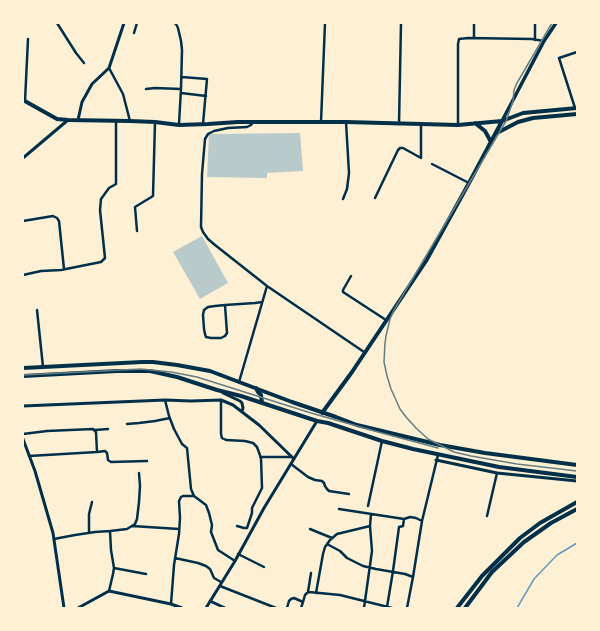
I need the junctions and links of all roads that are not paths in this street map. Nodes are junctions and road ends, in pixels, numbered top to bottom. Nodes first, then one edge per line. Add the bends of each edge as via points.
1 (57, 23) edge
2 (124, 23) edge
3 (137, 23) edge
4 (174, 23) edge
5 (325, 23) edge
6 (401, 23) edge
7 (474, 23) edge
8 (535, 23) edge
9 (556, 23) edge
10 (134, 33) dead end
11 (474, 38) junction
12 (28, 40) dead end
13 (535, 40) junction
14 (544, 41) junction
15 (577, 52) edge
16 (84, 63) dead end
17 (109, 68) junction
18 (182, 77) junction
19 (146, 89) dead end
20 (181, 91) junction
21 (206, 96) junction
22 (24, 100) edge
23 (576, 108) edge
24 (577, 114) edge
25 (68, 120) junction
26 (78, 120) junction
27 (116, 121) junction
28 (130, 121) junction
29 (502, 121) junction
30 (155, 122) junction
31 (254, 122) junction
32 (321, 122) junction
33 (346, 122) junction
34 (475, 123) junction
35 (399, 124) junction
36 (421, 124) junction
37 (179, 125) junction
38 (203, 125) junction
39 (458, 125) junction
40 (495, 134) junction
41 (491, 142) junction
42 (23, 158) edge
43 (432, 164) dead end
44 (469, 183) junction
45 (375, 198) dead end
46 (343, 200) dead end
47 (23, 222) edge
48 (137, 231) dead end
49 (64, 269) junction
50 (23, 275) edge
51 (351, 276) dead end
52 (267, 286) junction
53 (262, 302) junction
54 (224, 305) junction
55 (37, 310) dead end
56 (386, 320) junction
57 (364, 352) junction
58 (158, 363) junction
59 (43, 367) junction
60 (23, 368) edge
61 (154, 372) junction
62 (23, 376) edge
63 (239, 382) junction
64 (256, 388) junction
65 (217, 390) junction
66 (165, 400) junction
67 (221, 400) junction
68 (262, 403) junction
69 (23, 406) edge
70 (242, 411) junction
71 (322, 413) junction
72 (170, 418) junction
73 (317, 420) junction
74 (127, 424) dead end
75 (108, 429) dead end
76 (95, 430) junction
77 (23, 434) edge
78 (23, 439) edge
79 (382, 441) junction
80 (97, 452) junction
81 (438, 455) junction
82 (29, 456) junction
83 (260, 457) junction
84 (293, 458) junction
85 (436, 460) junction
86 (147, 461) dead end
87 (291, 464) junction
88 (577, 465) edge
89 (139, 473) dead end
90 (497, 473) junction
91 (577, 477) edge
92 (577, 481) edge
93 (349, 494) dead end
94 (194, 496) junction
95 (92, 502) dead end
96 (577, 502) edge
97 (368, 506) dead end
98 (577, 509) edge
99 (339, 510) dead end
100 (371, 514) junction
101 (487, 516) dead end
102 (404, 519) junction
103 (422, 521) junction
104 (131, 526) junction
105 (237, 526) dead end
106 (370, 526) junction
107 (179, 529) junction
108 (310, 529) dead end
109 (110, 531) junction
110 (89, 533) junction
111 (332, 538) junction
112 (54, 539) junction
113 (327, 544) junction
114 (238, 554) junction
115 (175, 558) junction
116 (235, 561) junction
117 (264, 567) dead end
118 (114, 568) junction
119 (371, 568) junction
120 (393, 572) junction
121 (146, 574) dead end
122 (311, 574) dead end
123 (414, 577) junction
124 (220, 584) junction
125 (108, 591) junction
126 (308, 592) junction
127 (316, 593) junction
128 (210, 601) junction
129 (365, 601) junction
130 (303, 602) junction
131 (171, 604) junction
132 (387, 607) junction
133 (64, 608) edge
134 (78, 608) edge
135 (182, 608) edge
136 (206, 608) edge
137 (225, 608) edge
138 (276, 608) edge
139 (287, 608) edge
140 (301, 608) edge
141 (364, 608) edge
142 (392, 608) edge
143 (407, 608) edge
144 (457, 608) edge
145 (465, 608) edge

1 - 16 street
2 - 17 street
3 - 10 street
4 - 18 street via 181,41
5 - 32 street
6 - 35 street
7 - 11 street
8 - 13 street
9 - 14 main road
11 - 13 street
11 - 39 street via 459,39 458,44
12 - 22 street
13 - 14 street
14 - 29 main road
15 - 23 street via 559,58
17 - 26 street via 92,84 82,102
17 - 28 street via 123,94
18 - 20 street
18 - 21 street via 207,79
19 - 20 street
20 - 21 street
20 - 37 street
21 - 38 street
22 - 25 main road via 56,119
23 - 29 main road via 523,113
24 - 40 main road via 534,118 518,122
25 - 26 main road
25 - 42 street
26 - 27 main road
27 - 28 main road
27 - 49 street via 116,184 109,188 101,199 100,210 105,258 101,262
28 - 30 main road
29 - 34 main road
29 - 40 main road
30 - 37 main road
30 - 48 street via 153,196 135,207
31 - 32 main road
31 - 38 main road
31 - 52 street via 247,127 214,131 206,136 203,154 201,227 208,239
32 - 33 main road
33 - 35 main road
33 - 46 street via 349,174
34 - 39 main road
34 - 41 main road
35 - 36 main road
36 - 39 main road
36 - 45 street via 421,158 400,148
37 - 38 main road
40 - 41 main road
41 - 44 main road
43 - 44 street
44 - 56 main road via 426,261
47 - 49 street via 53,216 57,218
49 - 50 street
51 - 56 street via 343,292
52 - 53 street
52 - 57 street
53 - 54 street
53 - 63 street
54 - 54 street via 204,310 206,337 225,336 227,332
55 - 59 street
56 - 57 main road
57 - 71 main road
58 - 59 main road
58 - 61 main road via 154,366
58 - 63 main road via 210,371
59 - 60 main road
61 - 62 main road via 142,370
61 - 65 main road
63 - 64 main road
64 - 68 main road via 261,395
64 - 71 main road
65 - 68 main road
65 - 70 street via 240,401
66 - 67 street
66 - 69 street
66 - 72 street
67 - 70 street
67 - 83 street via 222,438 253,443
68 - 73 main road
70 - 84 street
71 - 88 main road via 357,425 440,445
72 - 74 street
72 - 94 street via 174,430 187,448
73 - 79 main road
73 - 84 street
75 - 76 street
76 - 77 street
76 - 80 street
78 - 82 street
79 - 81 main road
79 - 97 street
80 - 82 street
80 - 86 street via 105,451 111,462
81 - 85 street
81 - 91 main road via 499,467
82 - 112 street
83 - 84 street
83 - 105 street via 262,488 252,508 248,525 246,528
84 - 87 street
85 - 90 street
85 - 103 street
87 - 93 street via 308,477 322,481 329,491
87 - 114 street
89 - 104 street via 137,519
90 - 92 street
90 - 101 street
94 - 107 street via 183,496 179,499
94 - 116 street via 206,505 212,525 211,532 218,550
95 - 110 street
96 - 144 main road via 540,523 520,538 482,576
98 - 145 main road via 524,542 492,572
99 - 100 street
100 - 102 street
100 - 106 street
102 - 103 street via 410,517
102 - 120 street via 403,526 399,527
103 - 123 street
104 - 107 street
104 - 109 street
106 - 111 street via 337,534
106 - 119 street
107 - 115 street
108 - 111 street
109 - 110 street
109 - 118 street
110 - 112 street
111 - 113 street
112 - 133 street
113 - 119 street via 347,558
113 - 127 street
114 - 116 street
114 - 117 street
115 - 124 street via 206,566
115 - 131 street
116 - 124 street
118 - 121 street
118 - 125 street
119 - 120 street
119 - 129 street
120 - 123 street
120 - 132 street
122 - 126 street
123 - 143 street
124 - 128 street
124 - 138 street
125 - 131 street
125 - 134 street
126 - 127 street
126 - 130 street
127 - 129 street
128 - 136 street
128 - 137 street
129 - 132 street
129 - 141 street
130 - 139 street via 291,599
130 - 140 street
131 - 135 street
132 - 142 street

